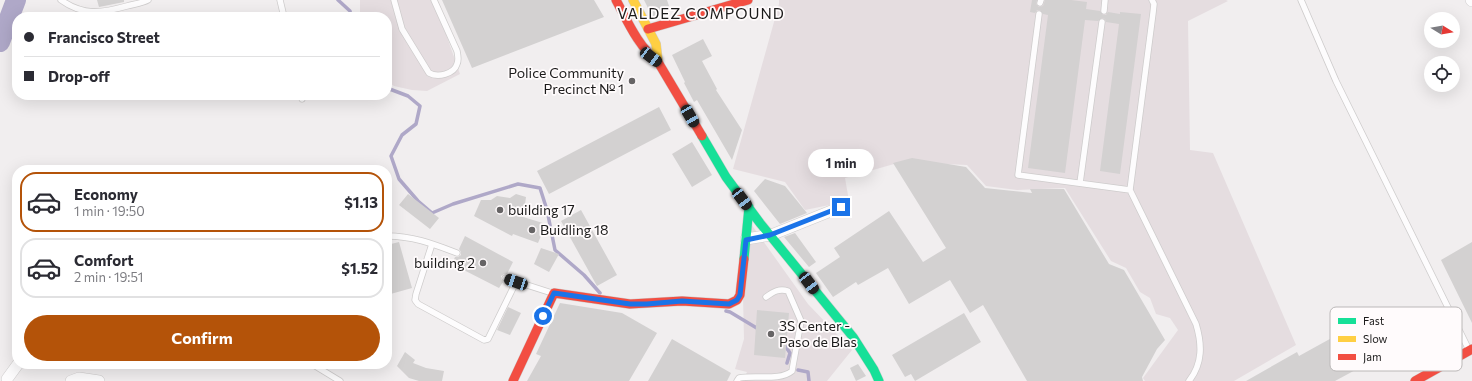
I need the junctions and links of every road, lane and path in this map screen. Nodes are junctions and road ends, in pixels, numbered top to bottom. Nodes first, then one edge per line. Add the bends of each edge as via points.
1 (61, 0) edge
2 (148, 0) edge
3 (280, 0) edge
4 (394, 0) edge
5 (434, 0) edge
6 (616, 0) edge
7 (633, 0) edge
8 (748, 0) edge
9 (1105, 0) edge
10 (1152, 0) edge
11 (1301, 0) edge
12 (283, 12) edge
13 (1104, 12) dead end
14 (1039, 14) dead end
15 (1102, 22) dead end
16 (648, 29) junction
17 (658, 62) junction
18 (1080, 184) junction
19 (1130, 190) junction
20 (748, 207) junction
21 (841, 207) dead end
22 (770, 235) junction
23 (392, 236) edge
24 (746, 240) junction
25 (432, 244) junction
26 (457, 253) dead end
27 (505, 278) dead end
28 (516, 282) junction
29 (554, 293) junction
30 (766, 297) dead end
31 (1449, 307) edge
32 (1462, 332) edge
33 (1471, 350) edge
34 (1462, 355) edge
35 (13, 369) edge
36 (320, 369) edge
37 (1433, 371) edge
38 (5, 378) edge
39 (72, 381) edge
40 (99, 381) edge
41 (340, 381) edge
42 (513, 381) edge
43 (737, 381) edge
44 (879, 381) edge
45 (1190, 381) edge
46 (1415, 381) edge

1 - 2 lane via 78,9 98,12
3 - 12 lane
4 - 5 lane via 402,29 429,73 437,76 454,70 458,60 457,52
6 - 17 street via 641,45
7 - 16 street
8 - 16 street
9 - 13 lane
10 - 19 lane via 1153,13
11 - 31 lane via 1336,81
14 - 18 lane via 1018,175
15 - 18 lane
16 - 17 street via 656,44
17 - 20 street via 716,160
18 - 19 lane
19 - 45 lane via 1196,324 1200,339 1200,358
20 - 22 street
20 - 24 street
21 - 22 street
22 - 24 street
22 - 44 street via 853,337
23 - 25 lane via 419,239
24 - 29 street via 740,295 729,304 682,301 630,304
25 - 26 lane
25 - 28 lane via 415,300 484,340 488,339
27 - 28 lane
28 - 29 lane
29 - 42 street
30 - 43 lane via 782,289 788,291 801,321 792,372 780,380 746,377
32 - 33 lane
33 - 34 street
35 - 38 street
36 - 41 lane
37 - 46 street
39 - 40 street via 79,378

